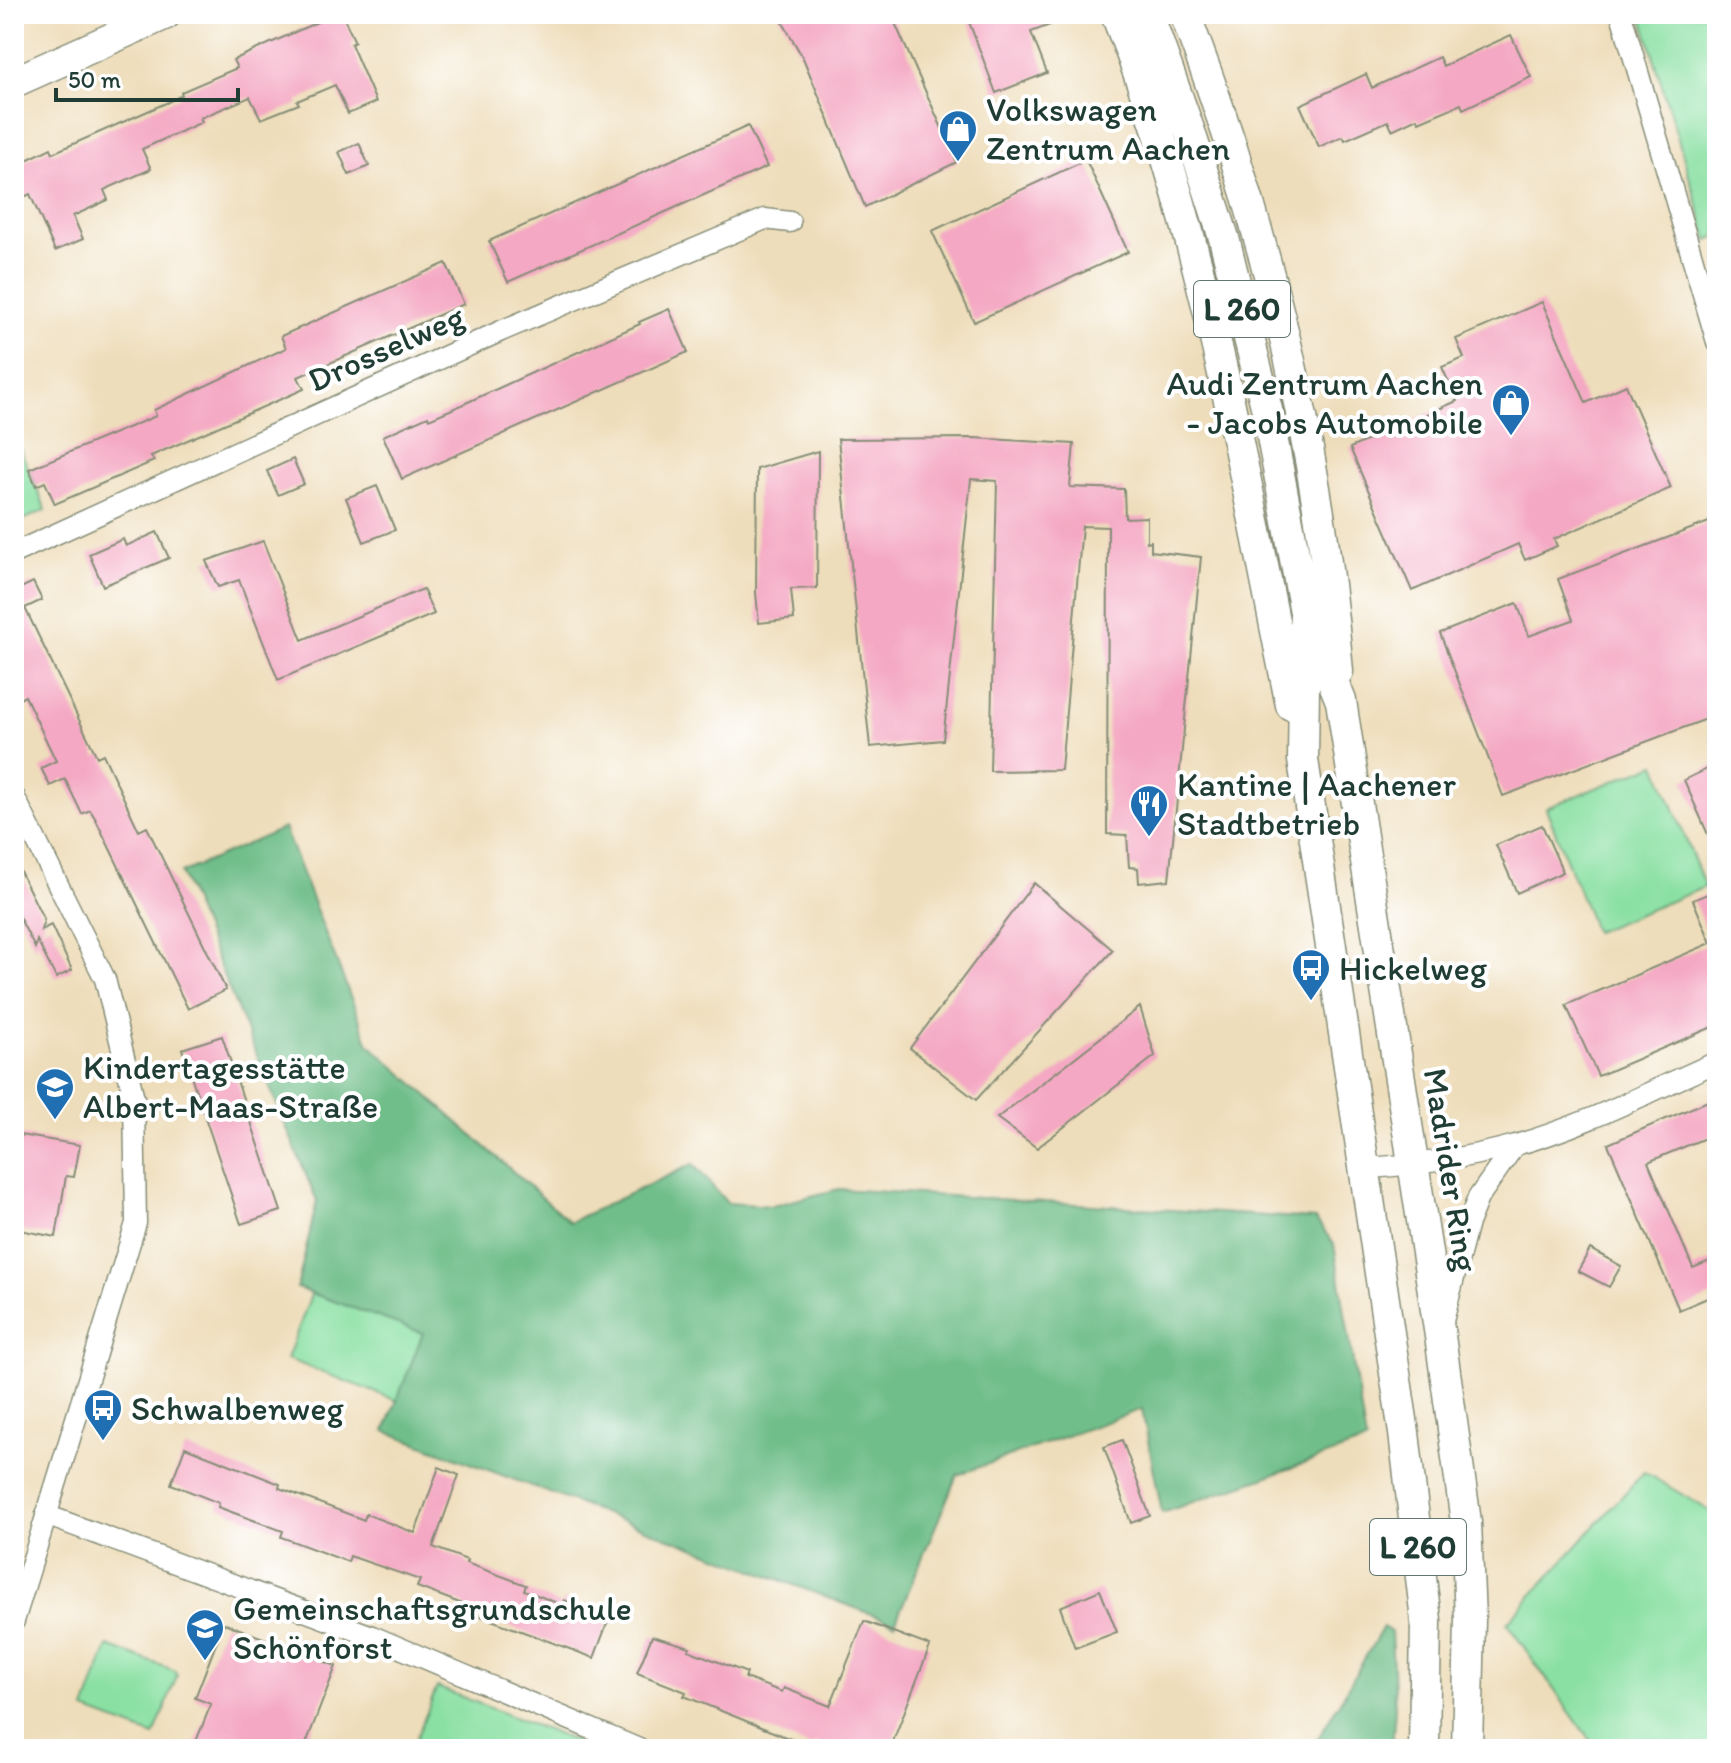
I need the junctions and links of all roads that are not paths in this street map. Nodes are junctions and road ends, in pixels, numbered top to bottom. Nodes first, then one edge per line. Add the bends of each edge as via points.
1 (166, 14) edge
2 (1116, 14) edge
3 (1148, 14) edge
4 (1185, 14) edge
5 (1621, 14) edge
6 (14, 82) edge
7 (790, 222) dead end
8 (1717, 342) edge
9 (14, 553) edge
10 (1305, 612) junction
11 (1341, 701) junction
12 (1303, 760) junction
13 (14, 796) edge
14 (1717, 1062) edge
15 (1514, 1146) junction
16 (1412, 1165) junction
17 (1366, 1168) junction
18 (1440, 1336) junction
19 (46, 1515) junction
20 (14, 1621) edge
21 (639, 1749) edge
22 (1424, 1749) edge
23 (1467, 1749) edge

1 - 6 main road
2 - 12 main road via 1196,258
3 - 10 main road, Madrider Ring / L 260 via 1224,238 1267,410
4 - 11 main road via 1237,158 1273,291 1318,500
5 - 8 street
7 - 9 street, Drosselweg via 765,219 501,331
10 - 11 main road, Madrider Ring / L 260
10 - 12 main road, Madrider Ring / L 260
11 - 16 main road, Madrider Ring / L 260
12 - 17 main road, Madrider Ring / L 260
13 - 19 street via 105,979 134,1098 136,1223
14 - 15 street
15 - 16 street
15 - 18 street via 1478,1198 1468,1223
16 - 17 street
16 - 18 main road, Madrider Ring / L 260
17 - 22 main road, Madrider Ring / L 260 via 1426,1620
18 - 23 main road, Madrider Ring / L 260 via 1466,1522
19 - 20 street
19 - 21 street via 372,1636

